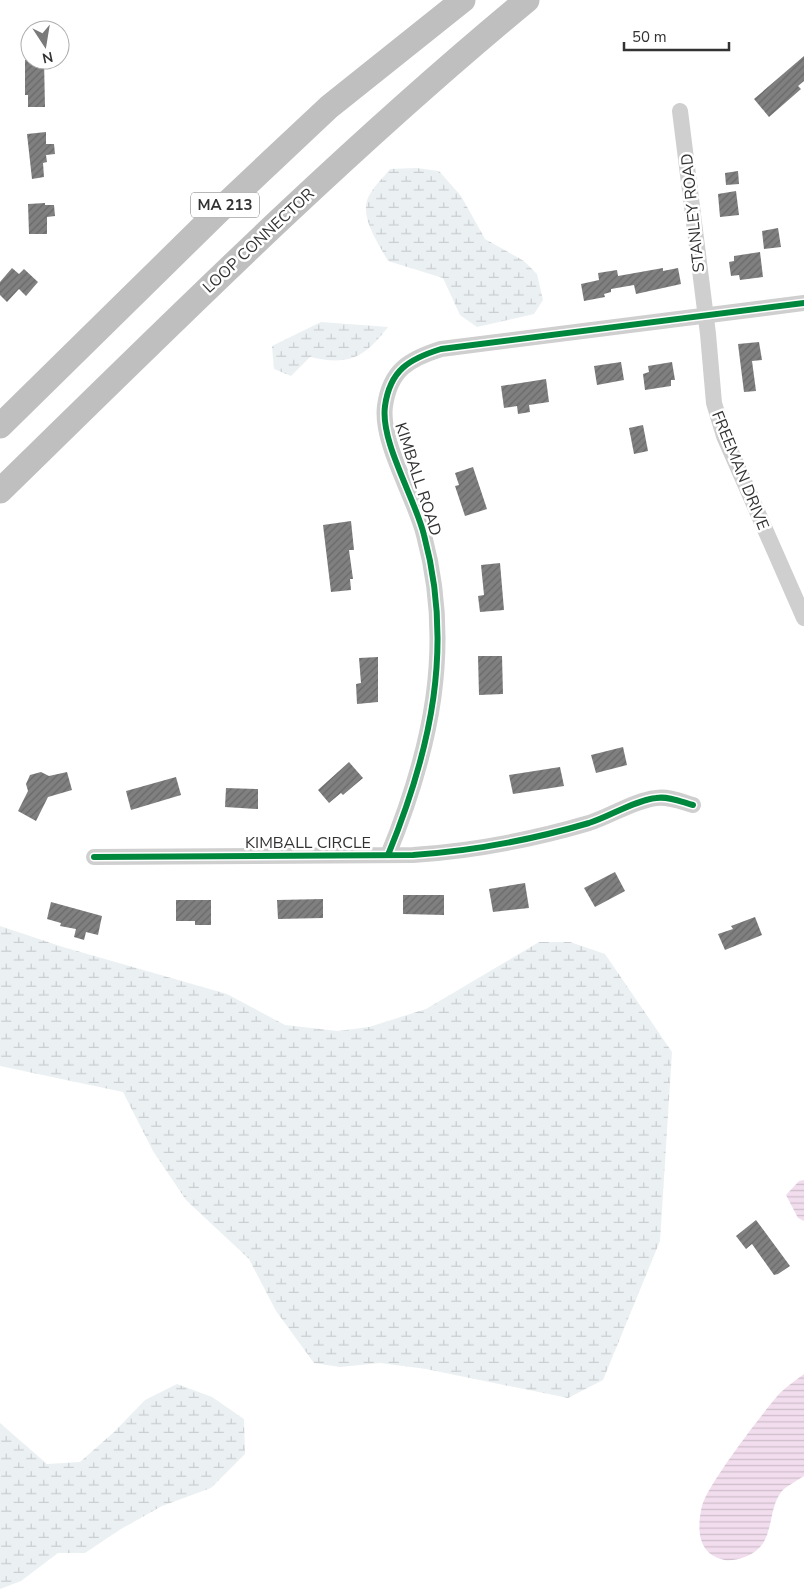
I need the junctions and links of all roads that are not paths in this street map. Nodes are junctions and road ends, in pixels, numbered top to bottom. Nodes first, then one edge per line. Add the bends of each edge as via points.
1 (463, 0) edge
2 (527, 0) edge
3 (538, 0) edge
4 (463, 53) junction
5 (680, 111) dead end
6 (804, 303) edge
7 (705, 315) junction
8 (0, 426) edge
9 (0, 491) edge
10 (804, 618) edge
11 (694, 805) dead end
12 (388, 855) junction
13 (94, 857) dead end

1 - 8 highway, MA 213 via 329,107
2 - 4 highway, LOOP CONNECTOR / MA 213
3 - 4 highway
4 - 9 highway, LOOP CONNECTOR / MA 213 via 239,256
5 - 7 street, STANLEY ROAD
6 - 7 street, KIMBALL ROAD
7 - 10 street, FREEMAN DRIVE via 714,403 724,436
7 - 12 street, KIMBALL ROAD via 441,349 406,363 395,376 384,408 386,429 424,533 436,597 437,634 436,672 426,743 414,788
11 - 12 street, KIMBALL CIRCLE via 658,797 598,820 513,842 444,853
12 - 13 street, KIMBALL CIRCLE

